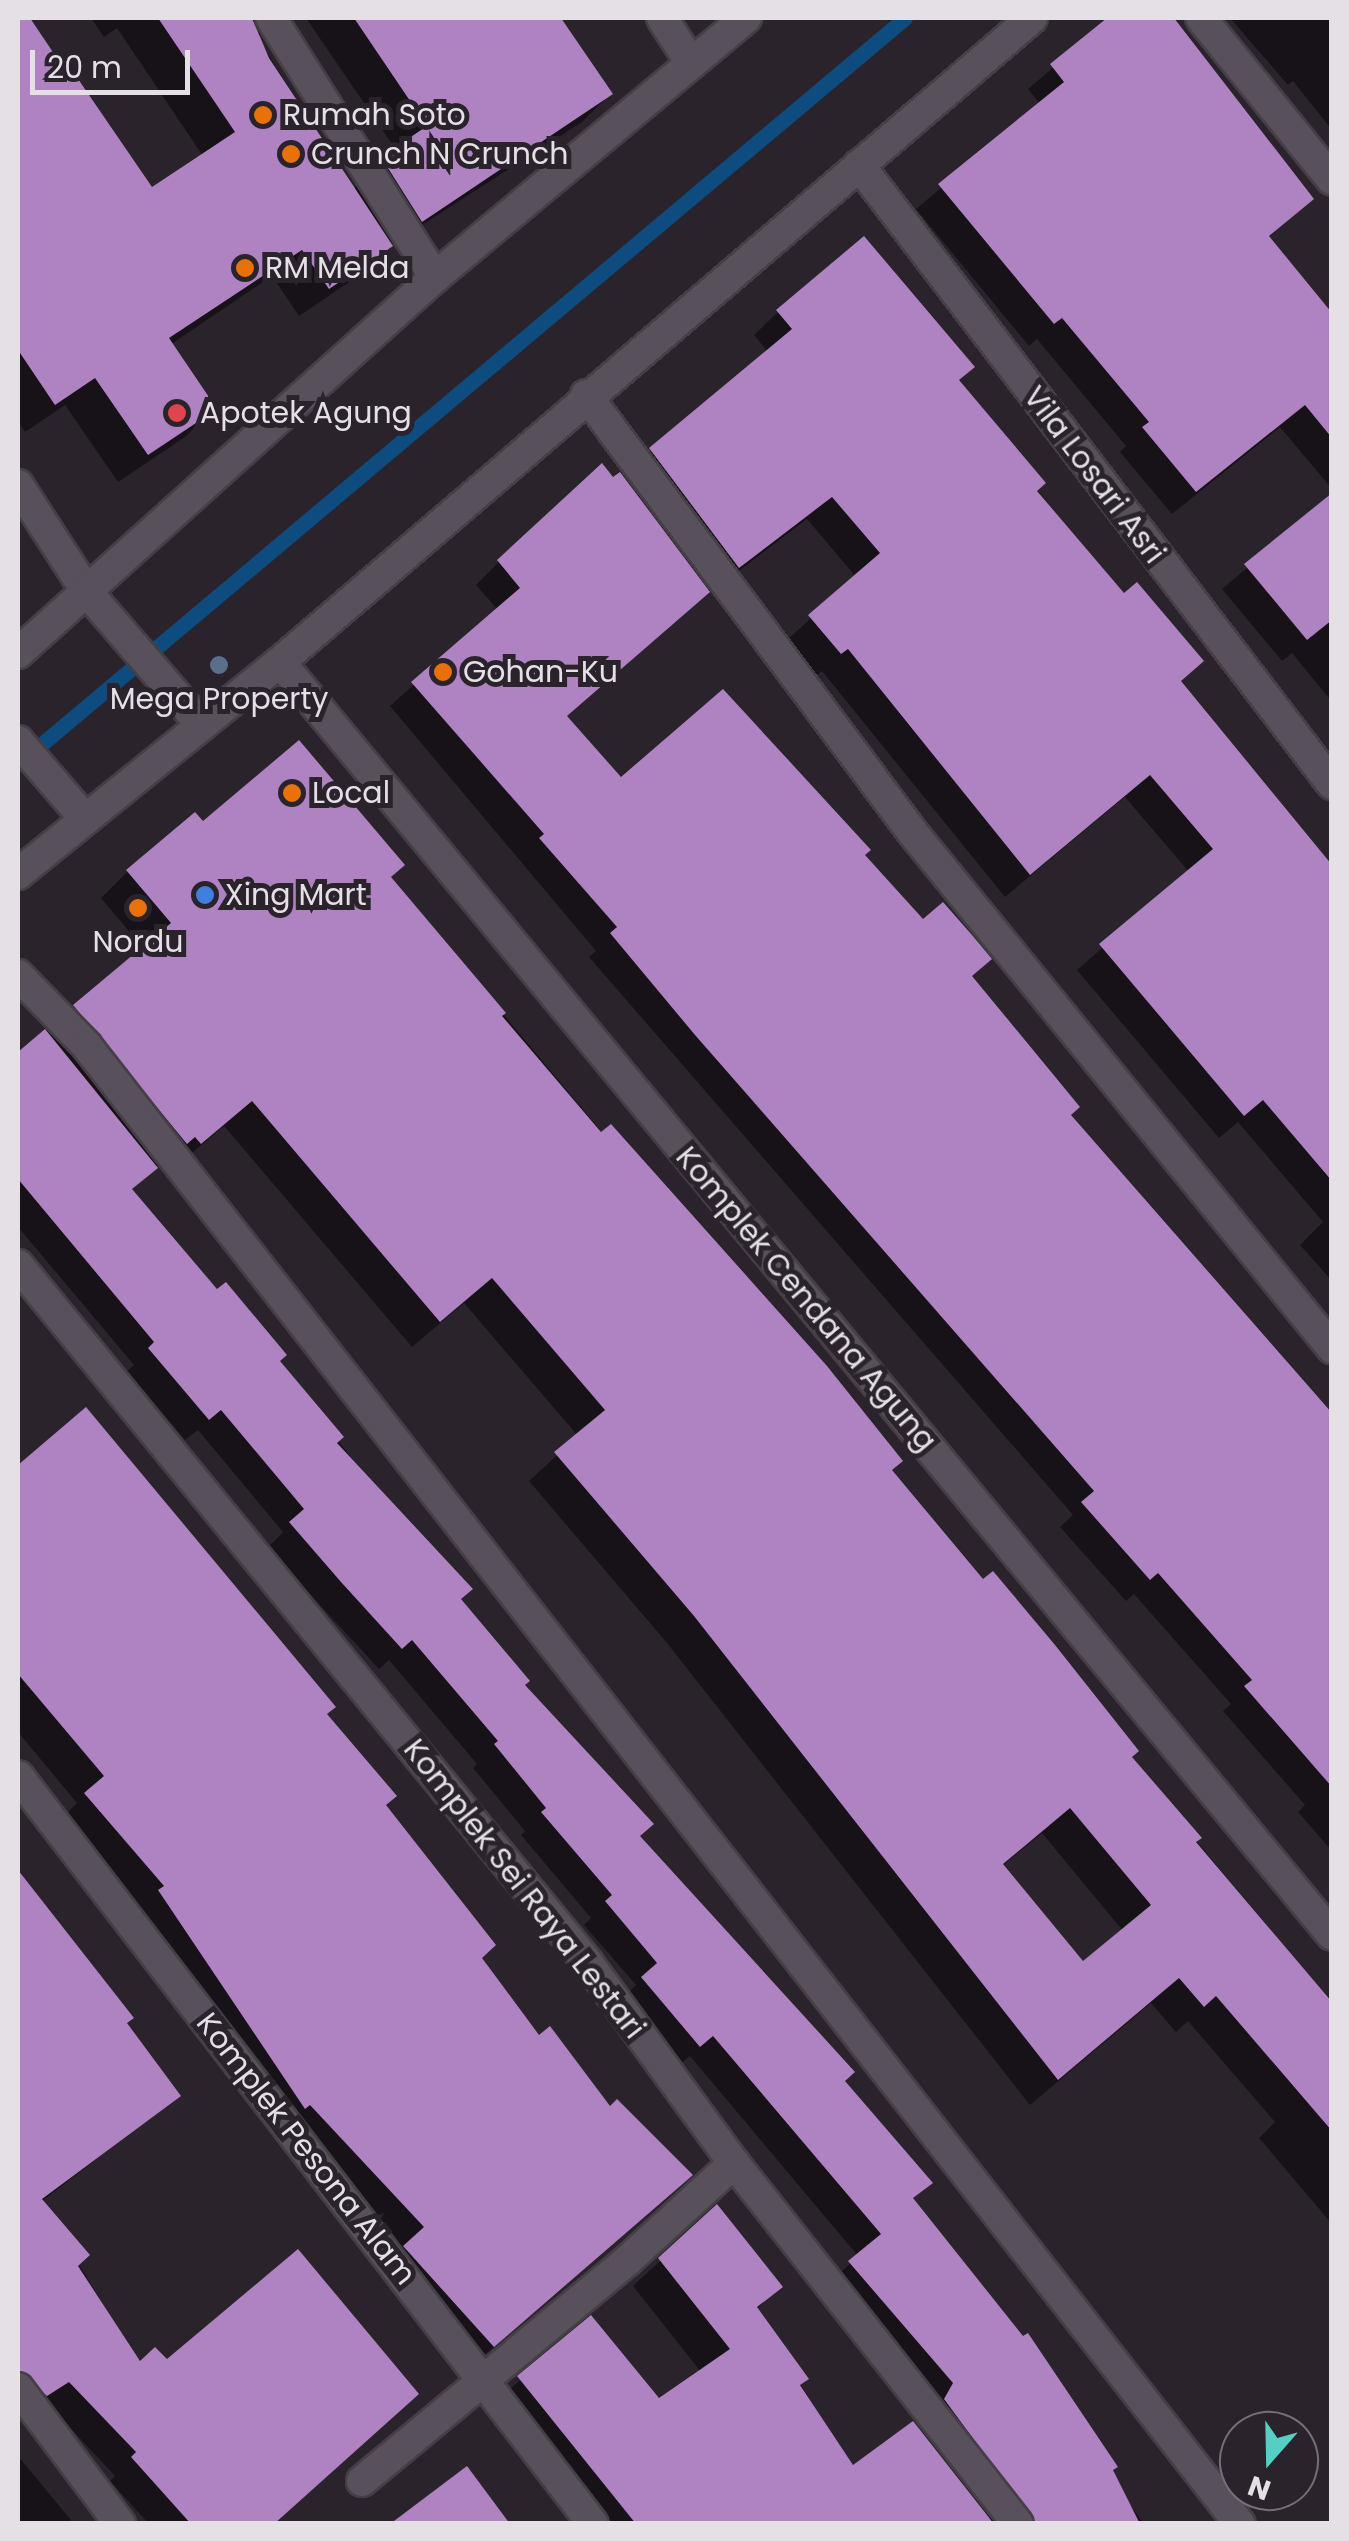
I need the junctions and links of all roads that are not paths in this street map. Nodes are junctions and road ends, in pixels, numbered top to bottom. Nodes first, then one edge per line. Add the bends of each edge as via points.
1 (270, 18) edge
2 (662, 18) edge
3 (746, 18) edge
4 (1032, 18) edge
5 (1201, 18) edge
6 (691, 63) junction
7 (859, 165) junction
8 (1332, 180) edge
9 (435, 277) junction
10 (586, 396) junction
11 (18, 485) edge
12 (95, 602) junction
13 (18, 653) edge
14 (280, 662) junction
15 (202, 725) junction
16 (18, 741) edge
17 (1332, 784) edge
18 (85, 819) junction
19 (18, 874) edge
20 (18, 975) edge
21 (18, 1265) edge
22 (1332, 1348) edge
23 (18, 1776) edge
24 (1332, 1936) edge
25 (734, 2163) junction
26 (483, 2378) junction
27 (18, 2388) edge
28 (362, 2481) dead end
29 (120, 2524) edge
30 (592, 2524) edge
31 (1018, 2524) edge
32 (1240, 2524) edge

1 - 9 street
2 - 6 street
3 - 6 street
4 - 7 street
5 - 8 street
6 - 9 street
7 - 10 street
7 - 17 street, Vila Losari Asri
9 - 12 street
10 - 14 street
10 - 22 street via 914,834
11 - 12 street
12 - 13 street
12 - 15 street
14 - 15 street
14 - 24 street, Komplek Cendana Agung
15 - 18 street
16 - 18 street
18 - 19 street
20 - 32 street via 98,1060
21 - 25 street, Komplek Sei Raya Lestari via 588,1963
23 - 26 street, Komplek Pesona Alam
25 - 26 street
25 - 31 street, Komplek Sei Raya Lestari
26 - 28 street
26 - 30 street, Komplek Pesona Alam
27 - 29 street

